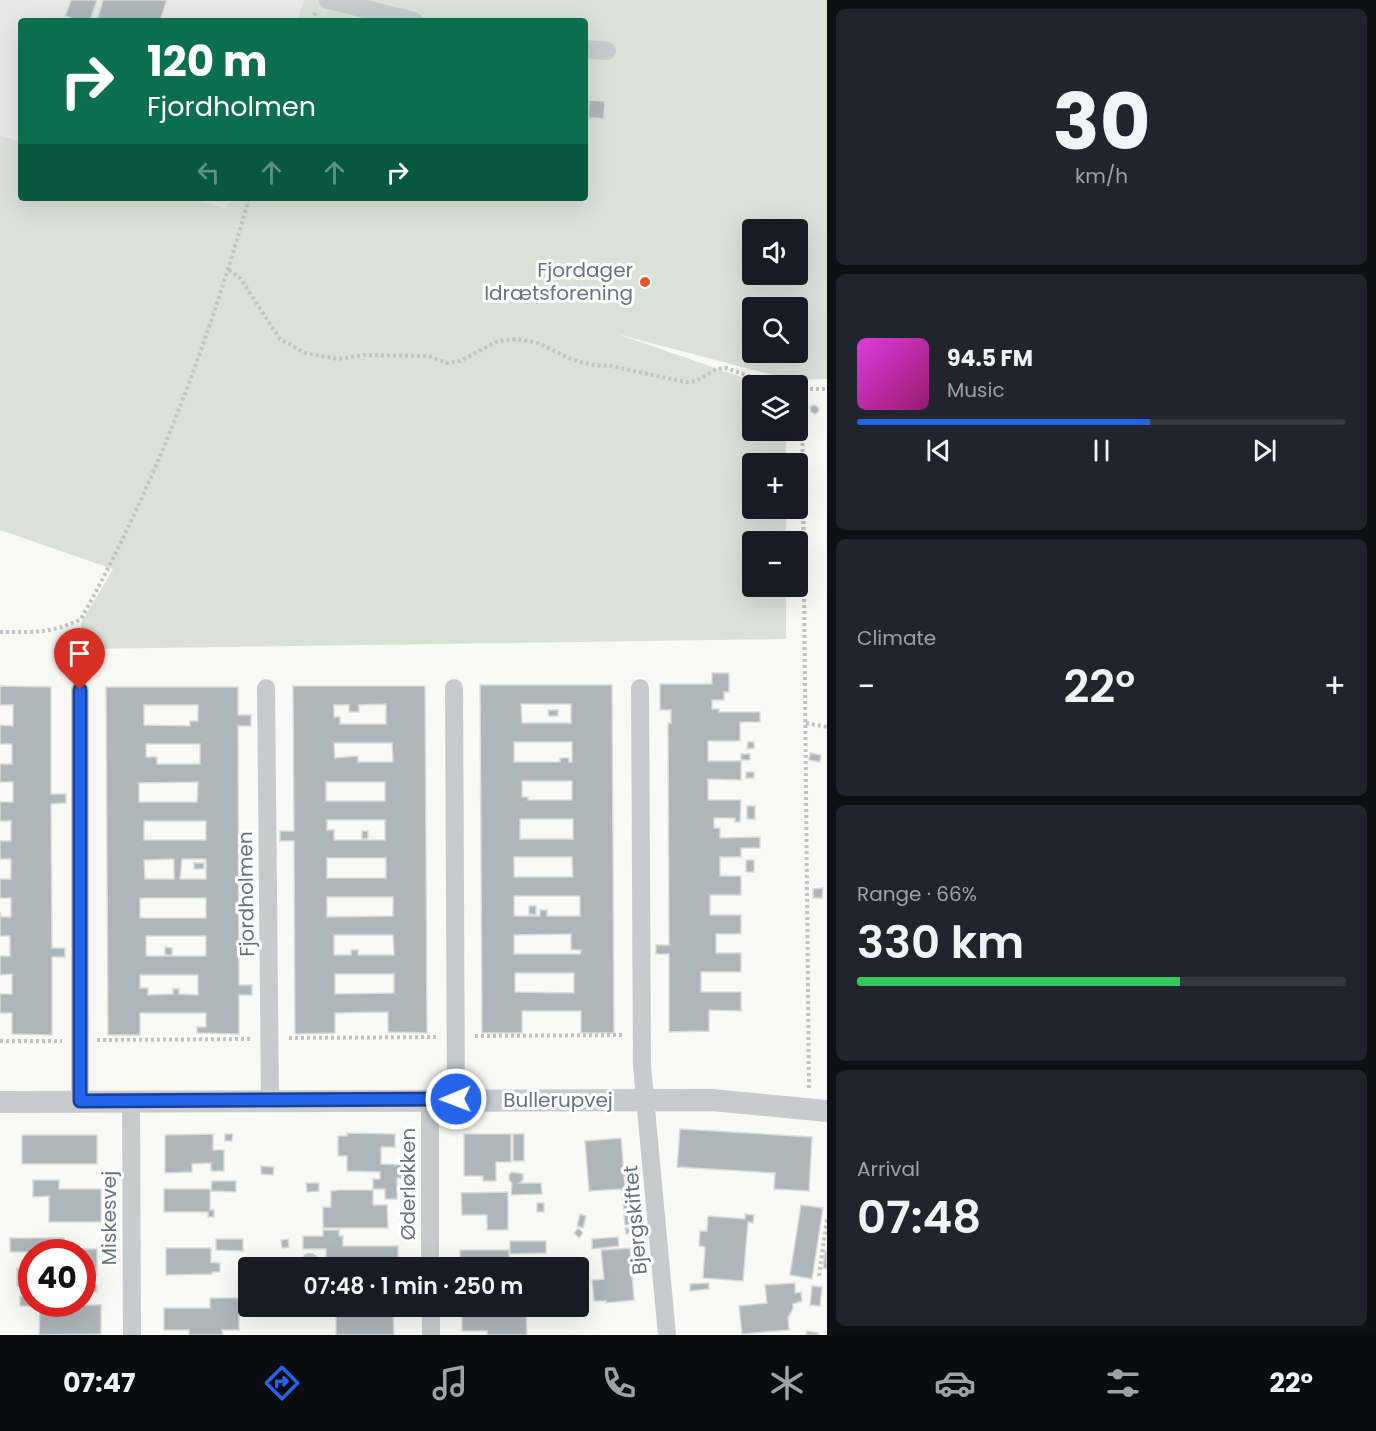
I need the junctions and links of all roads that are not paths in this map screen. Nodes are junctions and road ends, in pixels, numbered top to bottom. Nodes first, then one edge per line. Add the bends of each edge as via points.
1 (328, 0) edge
2 (402, 18) edge
3 (588, 49) edge
4 (607, 51) dead end
5 (266, 688) dead end
6 (454, 688) dead end
7 (640, 688) dead end
8 (80, 690) dead end
9 (456, 1099) junction
10 (270, 1100) junction
11 (430, 1100) junction
12 (646, 1100) junction
13 (80, 1101) junction
14 (131, 1101) junction
15 (0, 1102) edge
16 (818, 1109) edge
17 (430, 1257) edge
18 (430, 1317) edge
19 (132, 1335) edge
20 (431, 1335) edge
21 (667, 1335) edge

1 - 2 street
3 - 4 street
5 - 10 street, Fjordholmen
6 - 9 street
7 - 12 street via 642,1066
8 - 13 street
9 - 11 street, Bullerupvej
9 - 12 street, Bullerupvej
10 - 11 street, Bullerupvej
10 - 14 street, Bullerupvej
11 - 17 street, Øderløkken
12 - 16 street, Bullerupvej via 712,1100
12 - 21 street, Bjergskiftet
13 - 14 street, Bullerupvej
13 - 15 street, Bullerupvej
14 - 19 street, Miskesvej
18 - 20 street

